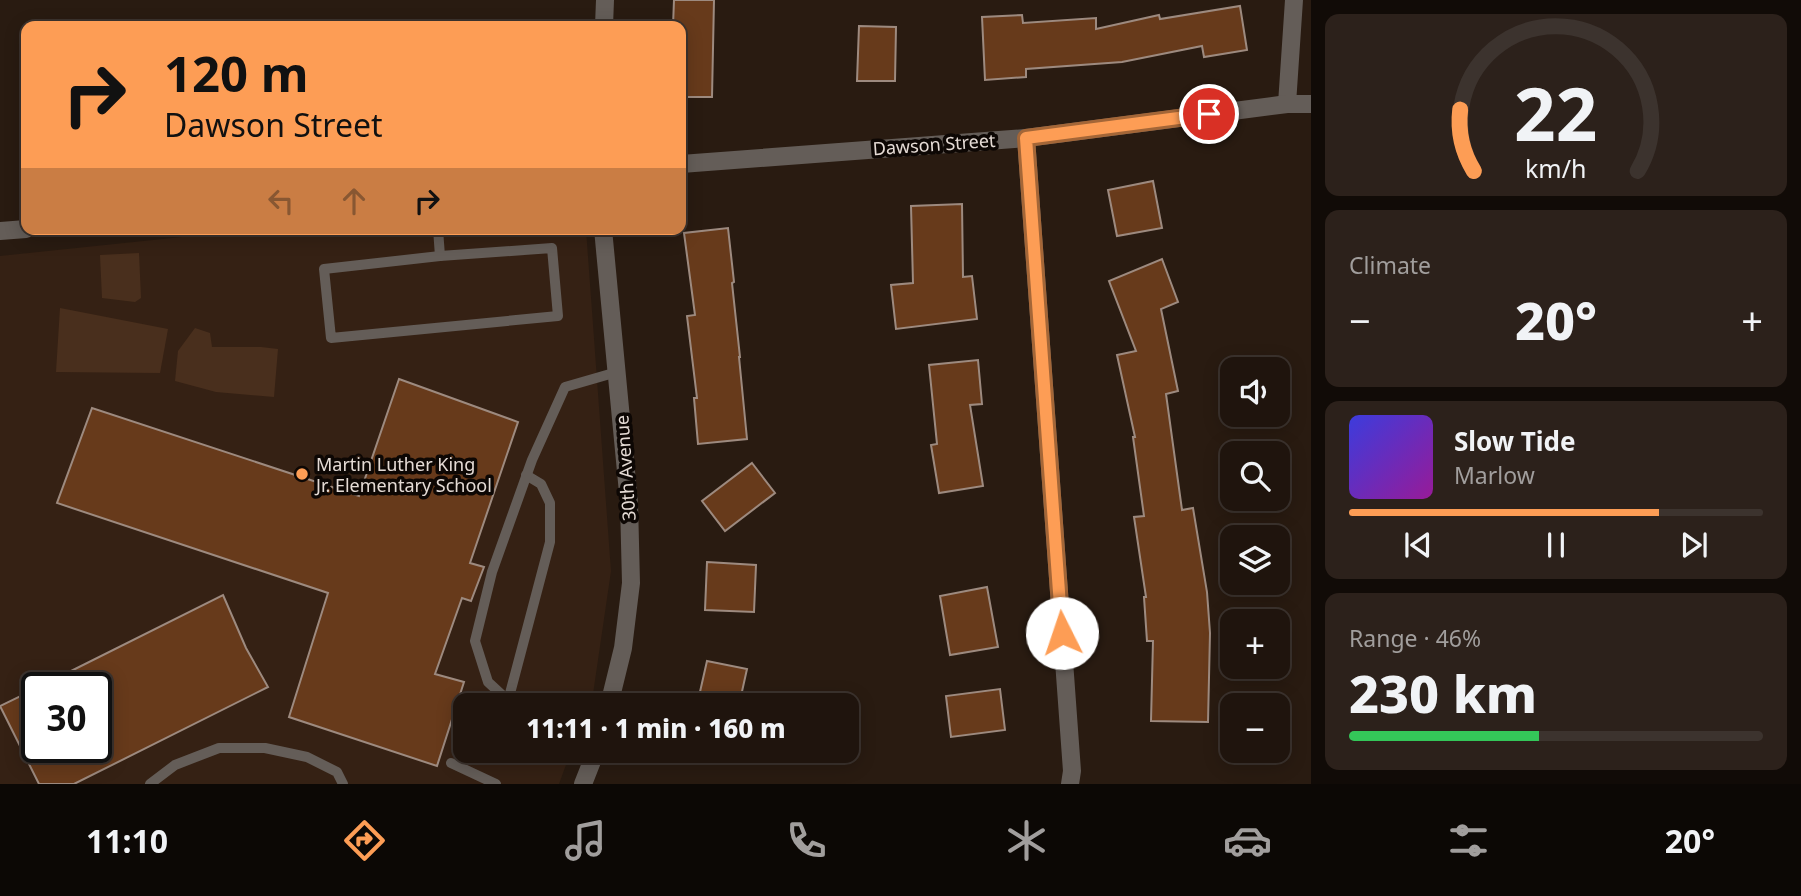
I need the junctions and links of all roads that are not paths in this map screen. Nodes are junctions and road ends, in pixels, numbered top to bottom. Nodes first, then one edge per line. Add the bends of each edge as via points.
1 (606, 0) edge
2 (1294, 0) edge
3 (604, 21) edge
4 (1287, 104) junction
5 (1311, 104) edge
6 (1026, 138) junction
7 (686, 164) edge
8 (21, 229) edge
9 (0, 231) edge
10 (438, 235) edge
11 (605, 235) edge
12 (440, 256) junction
13 (617, 372) junction
14 (526, 475) junction
15 (500, 693) edge
16 (513, 693) edge
17 (612, 693) edge
18 (591, 763) edge
19 (451, 764) dead end
20 (150, 784) edge
21 (344, 784) edge
22 (496, 784) edge
23 (583, 784) edge
24 (1070, 784) edge

1 - 3 street
2 - 4 street
4 - 5 street, Dawson Street
4 - 6 street, Dawson Street
6 - 7 street, Dawson Street
6 - 24 street
8 - 9 street
10 - 12 lane
11 - 13 street, 30th Avenue
12 - 12 lane via 324,268 331,338 558,316 552,248
13 - 14 lane via 565,387
13 - 17 street, 30th Avenue via 631,583
14 - 15 lane via 488,585 475,641 488,682
14 - 16 lane via 541,484 550,503 550,542
18 - 23 street
19 - 22 lane
20 - 21 lane via 175,765 219,748 265,747 307,757 337,772

